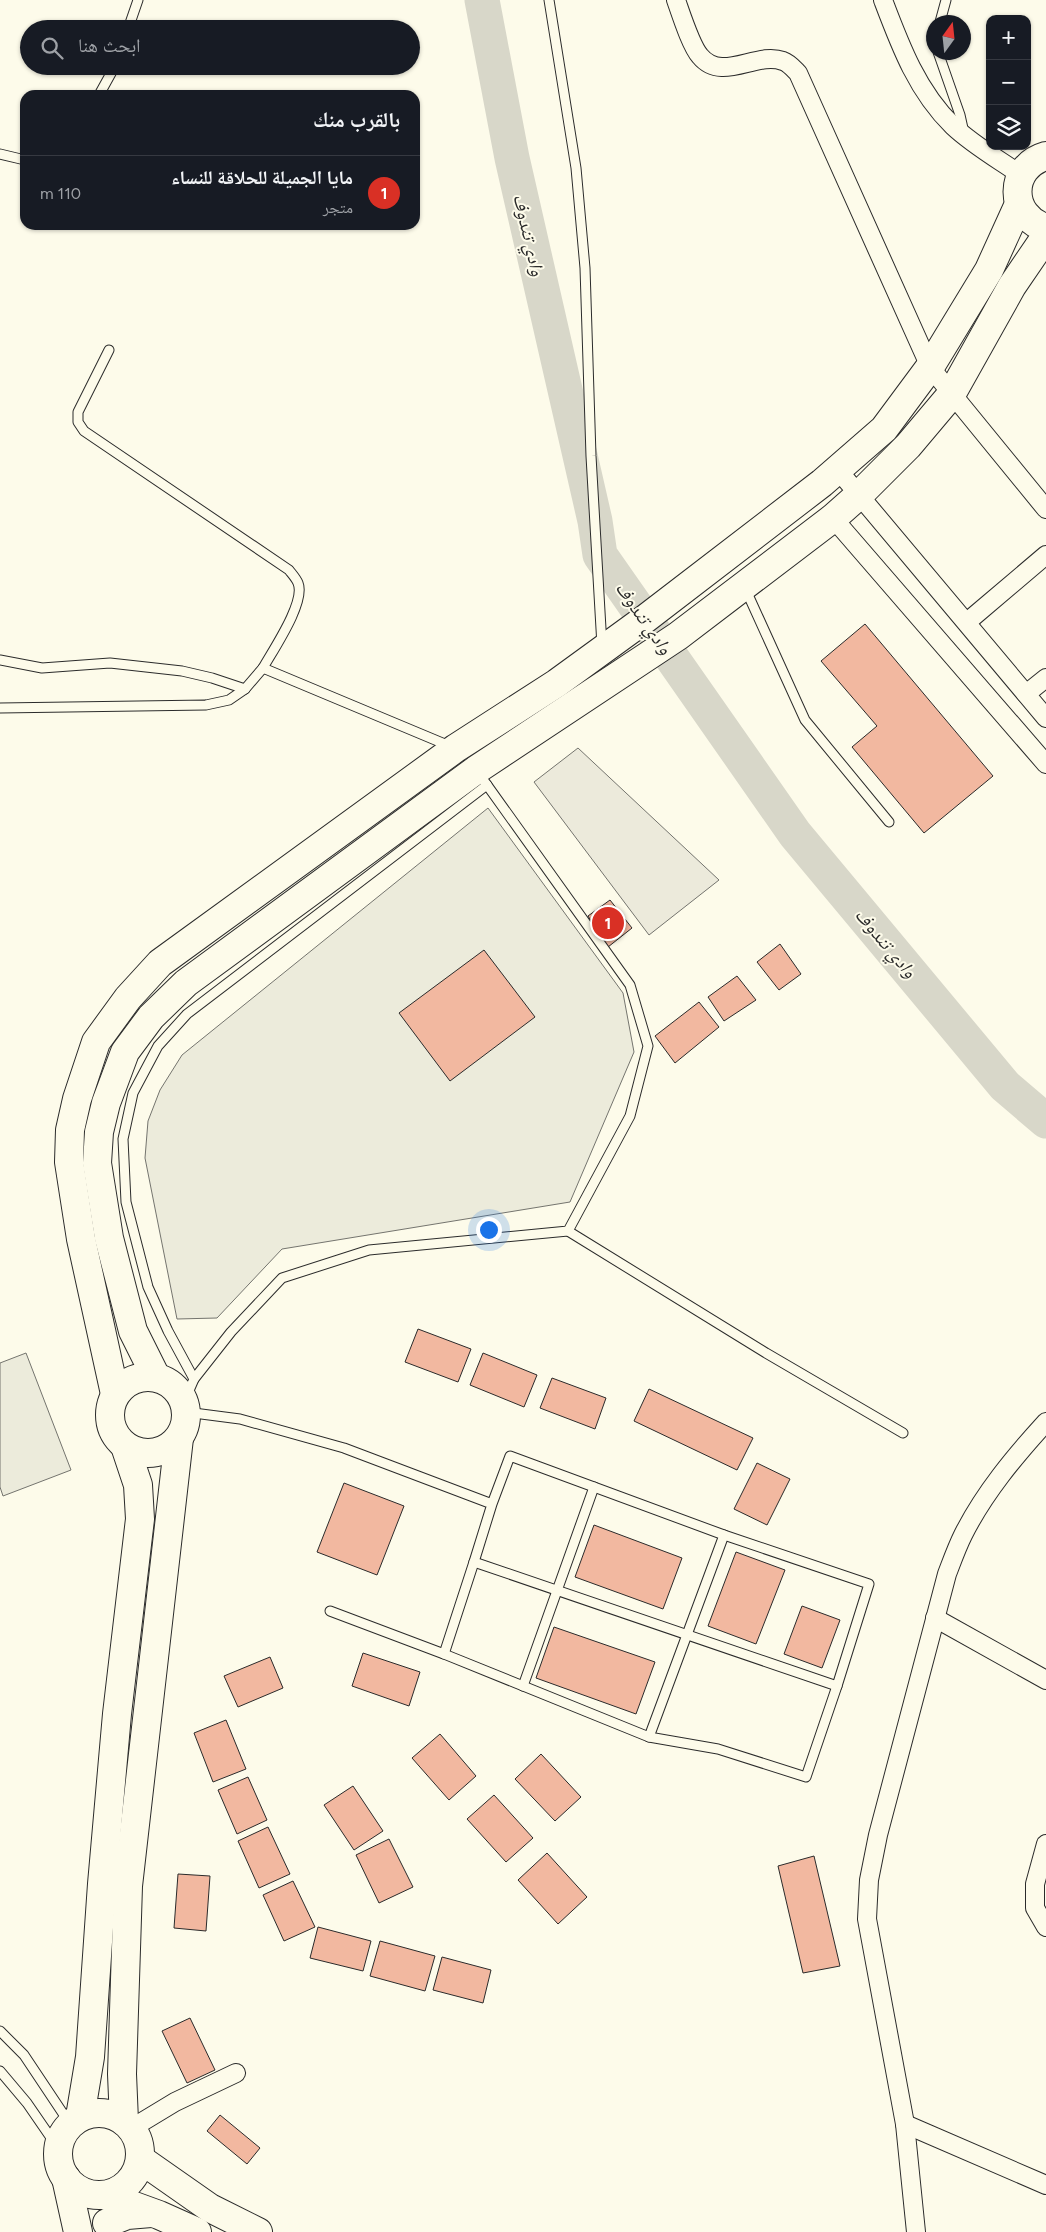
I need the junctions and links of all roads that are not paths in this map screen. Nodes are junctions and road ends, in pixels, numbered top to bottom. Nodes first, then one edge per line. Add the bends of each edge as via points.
1 (138, 0) edge
2 (549, 0) edge
3 (676, 0) edge
4 (883, 0) edge
5 (946, 0) edge
6 (942, 15) edge
7 (131, 20) edge
8 (941, 60) edge
9 (110, 75) edge
10 (102, 90) edge
11 (965, 136) junction
12 (0, 154) edge
13 (1046, 156) edge
14 (20, 159) edge
15 (1021, 175) junction
16 (1019, 204) junction
17 (1046, 228) edge
18 (1046, 236) edge
19 (108, 350) dead end
20 (930, 367) junction
21 (951, 395) junction
22 (838, 470) junction
23 (859, 495) junction
24 (1046, 509) edge
25 (833, 518) junction
26 (1046, 555) edge
27 (744, 585) junction
28 (967, 622) junction
29 (602, 651) junction
30 (0, 660) edge
31 (263, 668) junction
32 (1046, 678) edge
33 (244, 689) junction
34 (1026, 694) junction
35 (0, 708) edge
36 (1046, 718) edge
37 (470, 764) junction
38 (1046, 764) edge
39 (889, 822) dead end
40 (568, 1231) junction
41 (156, 1377) junction
42 (115, 1394) junction
43 (186, 1408) junction
44 (1046, 1422) edge
45 (903, 1433) dead end
46 (125, 1446) junction
47 (594, 1487) junction
48 (492, 1504) junction
49 (724, 1535) junction
50 (474, 1562) junction
51 (558, 1591) junction
52 (330, 1611) dead end
53 (935, 1618) junction
54 (686, 1635) junction
55 (444, 1654) junction
56 (1046, 1680) edge
57 (523, 1686) junction
58 (837, 1686) junction
59 (649, 1737) junction
60 (1046, 1844) edge
61 (1046, 1927) edge
62 (0, 2031) edge
63 (0, 2071) edge
64 (236, 2073) dead end
65 (128, 2124) junction
66 (905, 2124) junction
67 (70, 2130) junction
68 (140, 2158) junction
69 (66, 2178) junction
70 (1046, 2185) edge
71 (113, 2194) junction
72 (159, 2215) junction
73 (106, 2228) edge
74 (78, 2232) edge
75 (197, 2232) edge
76 (258, 2232) edge
77 (916, 2232) edge

1 - 7 lane
2 - 29 lane via 576,168 584,268
3 - 20 street via 699,56 710,65 724,68 769,58 785,61 798,73
4 - 11 street via 916,78 935,107
5 - 6 lane
8 - 11 lane
9 - 10 lane
11 - 15 street
12 - 14 lane
13 - 15 main road via 1030,163
15 - 16 main road via 1017,189
16 - 17 main road via 1026,216
16 - 20 main road via 989,270
18 - 21 main road via 1012,286
19 - 31 lane via 78,412 78,422 84,431 289,570 299,584 293,614
20 - 21 street
20 - 22 main road via 884,430
21 - 23 main road via 908,446
21 - 24 street
22 - 23 street
22 - 29 main road
23 - 25 main road
23 - 28 street
25 - 27 main road
25 - 38 street
26 - 28 street
27 - 37 main road via 678,636
27 - 39 lane via 805,720
28 - 34 street
29 - 37 main road via 558,683
30 - 33 lane via 42,668 110,662 182,671
31 - 33 lane
31 - 37 lane
32 - 34 street
33 - 35 lane via 229,700 206,705
34 - 36 street
37 - 40 lane via 630,985 648,1046 630,1116
37 - 41 main road via 186,984 151,1017 125,1052 106,1103 99,1132 97,1163 109,1238 133,1331
37 - 42 main road via 160,963 128,998 96,1042 70,1130 69,1162 80,1239
37 - 43 lane via 187,1014 158,1046 133,1093 123,1139 126,1202 148,1287 168,1331
40 - 43 lane via 369,1250 282,1278 231,1332
40 - 45 lane
41 - 42 main road via 133,1379
41 - 43 main road via 178,1391
42 - 46 main road via 109,1416 111,1428
43 - 46 main road via 170,1446 154,1452 136,1452
43 - 48 lane via 240,1419 344,1448
43 - 65 main road via 128,1886 122,2074
44 - 53 street via 1017,1454 963,1534 947,1574
46 - 67 main road via 138,1485 140,1519 102,1884 90,2057
47 - 48 lane via 510,1456
47 - 49 lane
47 - 51 lane
48 - 50 lane
49 - 54 lane
49 - 58 lane via 869,1584
50 - 51 lane
50 - 55 lane
51 - 54 lane
51 - 57 lane
52 - 55 lane
53 - 56 street
53 - 66 street via 869,1880 867,1919
54 - 58 lane
54 - 59 lane
55 - 57 lane
57 - 59 lane
58 - 59 lane via 806,1778 718,1749
60 - 61 street via 1035,1884 1035,1908
62 - 67 lane via 29,2061
63 - 67 lane via 27,2103
64 - 65 street
65 - 67 main road via 103,2112
65 - 68 main road via 140,2148
66 - 70 street
66 - 77 street
67 - 69 main road via 58,2158
68 - 71 main road via 133,2177
68 - 76 main road via 210,2208
69 - 71 main road via 90,2194
69 - 74 main road
71 - 72 main road
71 - 73 main road
72 - 73 main road via 127,2215
72 - 75 main road

